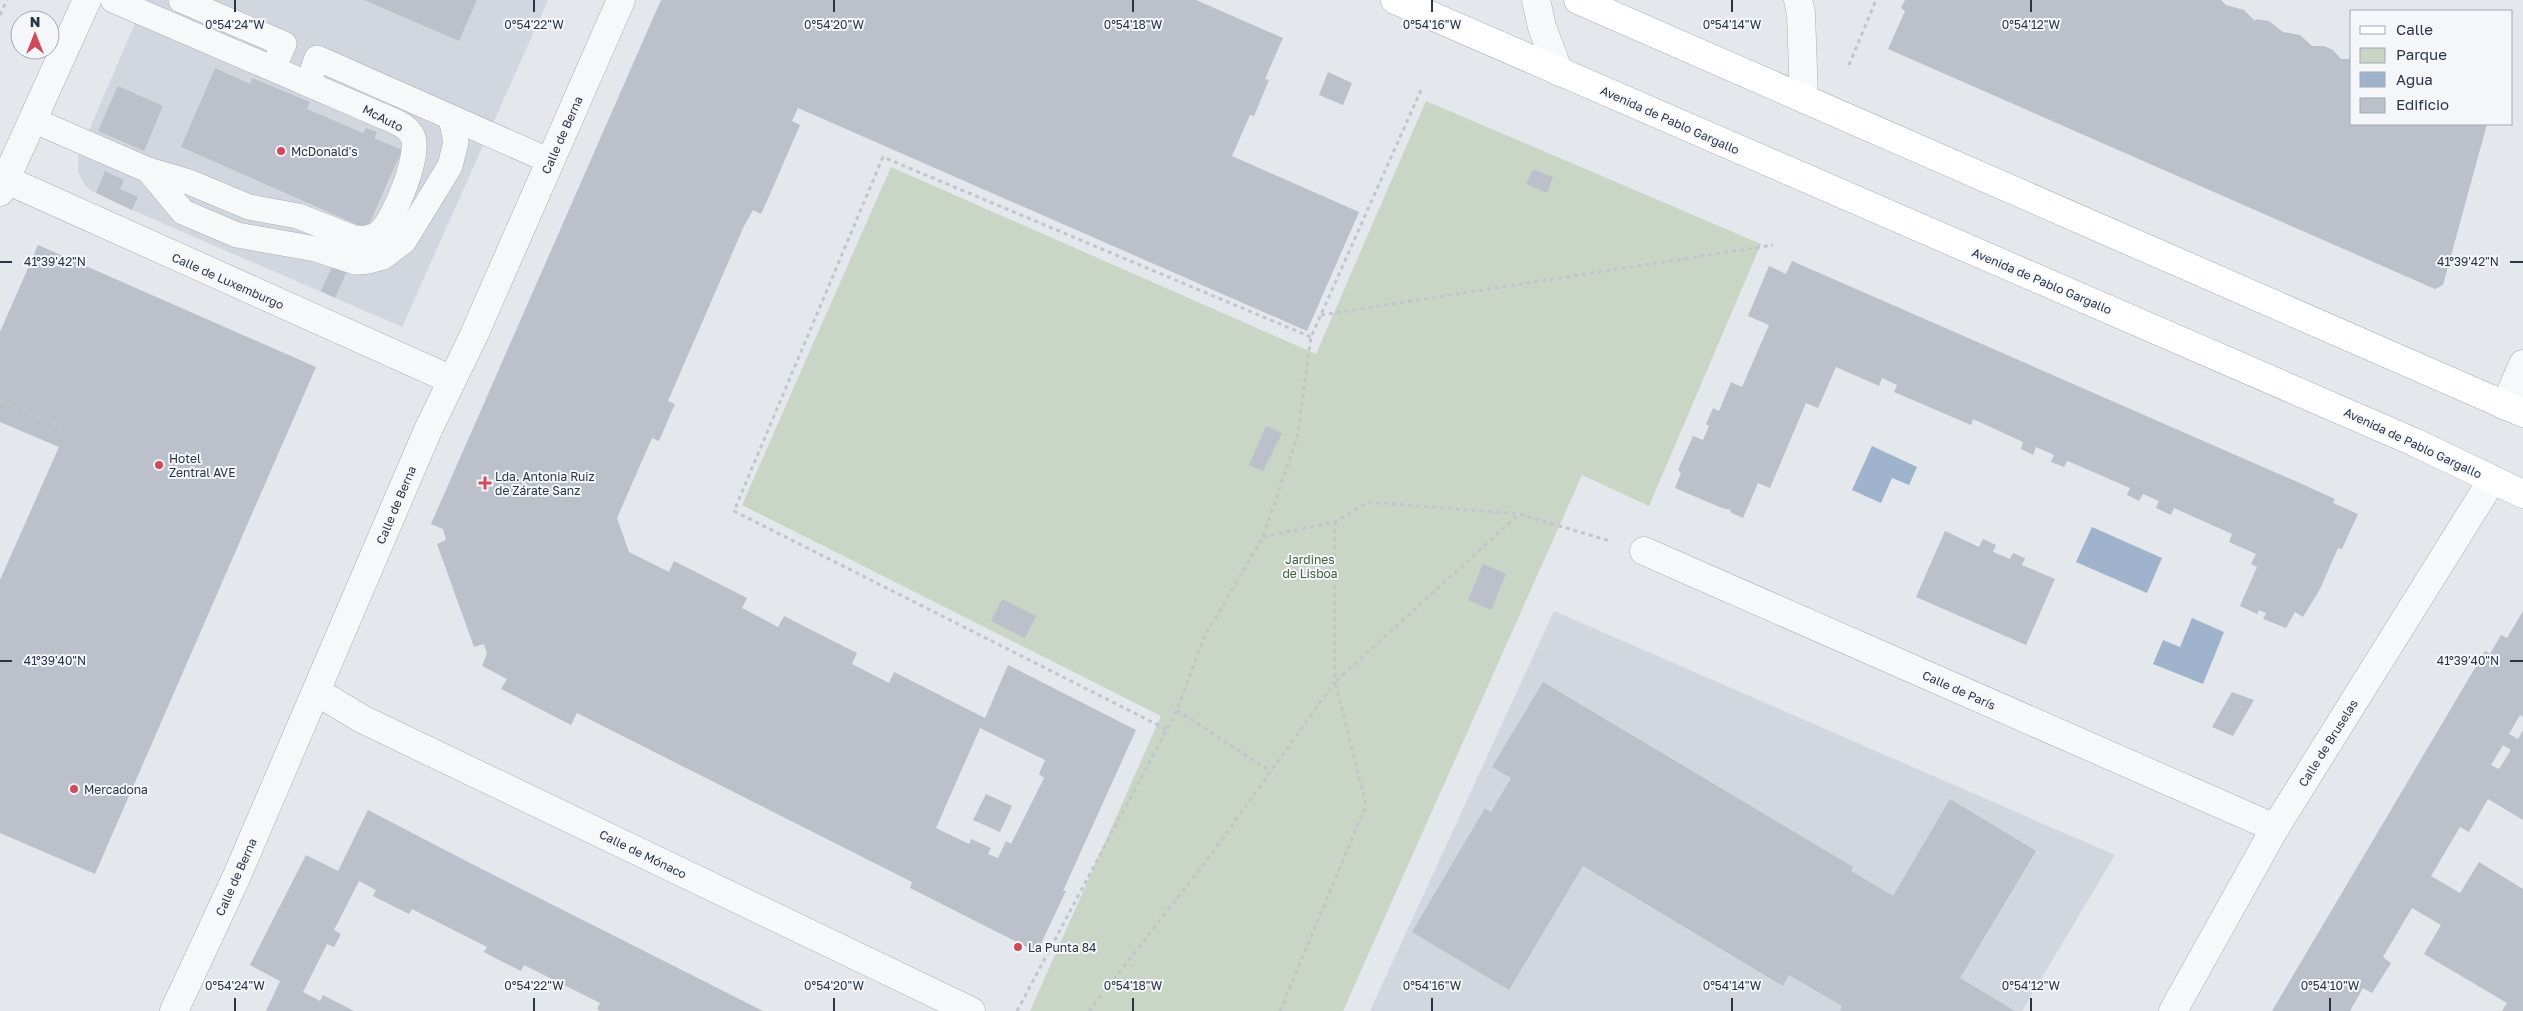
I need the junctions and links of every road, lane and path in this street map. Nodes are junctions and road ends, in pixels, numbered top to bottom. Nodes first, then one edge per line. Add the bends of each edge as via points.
1 (7, 0) edge
2 (87, 0) edge
3 (113, 0) edge
4 (181, 0) edge
5 (621, 0) edge
6 (1395, 0) edge
7 (1536, 0) edge
8 (1578, 0) edge
9 (1798, 0) edge
10 (1876, 0) edge
11 (0, 15) edge
12 (278, 57) dead end
13 (1849, 65) dead end
14 (312, 72) dead end
15 (1558, 72) junction
16 (1421, 90) dead end
17 (1804, 98) junction
18 (451, 118) junction
19 (33, 120) junction
20 (550, 161) junction
21 (148, 170) junction
22 (2, 183) edge
23 (1773, 245) dead end
24 (1320, 315) junction
25 (1311, 337) junction
26 (2523, 364) edge
27 (452, 380) junction
28 (0, 401) edge
29 (2514, 410) edge
30 (67, 429) dead end
31 (2492, 480) junction
32 (2523, 494) edge
33 (1519, 514) junction
34 (1335, 522) junction
35 (1263, 537) junction
36 (1644, 551) joint
37 (1335, 682) junction
38 (317, 692) junction
39 (1177, 710) junction
40 (1166, 729) junction
41 (1270, 771) junction
42 (2275, 828) junction
43 (174, 1011) edge
44 (971, 1011) edge
45 (1017, 1011) edge
46 (1089, 1011) edge
47 (1280, 1011) edge
48 (2174, 1011) edge

1 - 11 path
2 - 19 street
3 - 21 lane, McAuto via 397,123 412,135 415,143 414,163 385,226 364,239 298,216 249,207 189,182
4 - 12 lane via 284,44
5 - 20 street, Calle de Berna
6 - 15 street, Avenida de Pablo Gargallo
7 - 15 street
8 - 17 street
9 - 17 street
10 - 13 path
14 - 18 lane via 317,58
15 - 31 street, Avenida de Pablo Gargallo via 2404,438
16 - 24 path
17 - 29 street
18 - 20 lane
18 - 21 lane via 456,142 454,154 431,199 404,241 383,257 369,260 356,262 316,249 237,235 183,212
19 - 21 lane
19 - 22 street
20 - 27 street, Calle de Berna
22 - 27 street, Calle de Luxemburgo
23 - 24 path
24 - 25 path
25 - 35 path via 1297,438
25 - 40 path via 883,157 734,511
26 - 29 street
27 - 38 street, Calle de Berna
28 - 30 path
31 - 32 street, Avenida de Pablo Gargallo
31 - 42 street, Calle de Bruselas
33 - 34 path via 1368,502
33 - 36 path
33 - 37 path
34 - 35 path
34 - 37 path
35 - 39 path via 1204,637
36 - 42 street, Calle de París
37 - 41 path
37 - 47 path via 1366,805
38 - 43 street, Calle de Berna
38 - 44 street, Calle de Mónaco via 362,719
39 - 40 path
39 - 41 path
40 - 45 path
41 - 46 path via 1207,860
42 - 48 street, Calle de Bruselas

